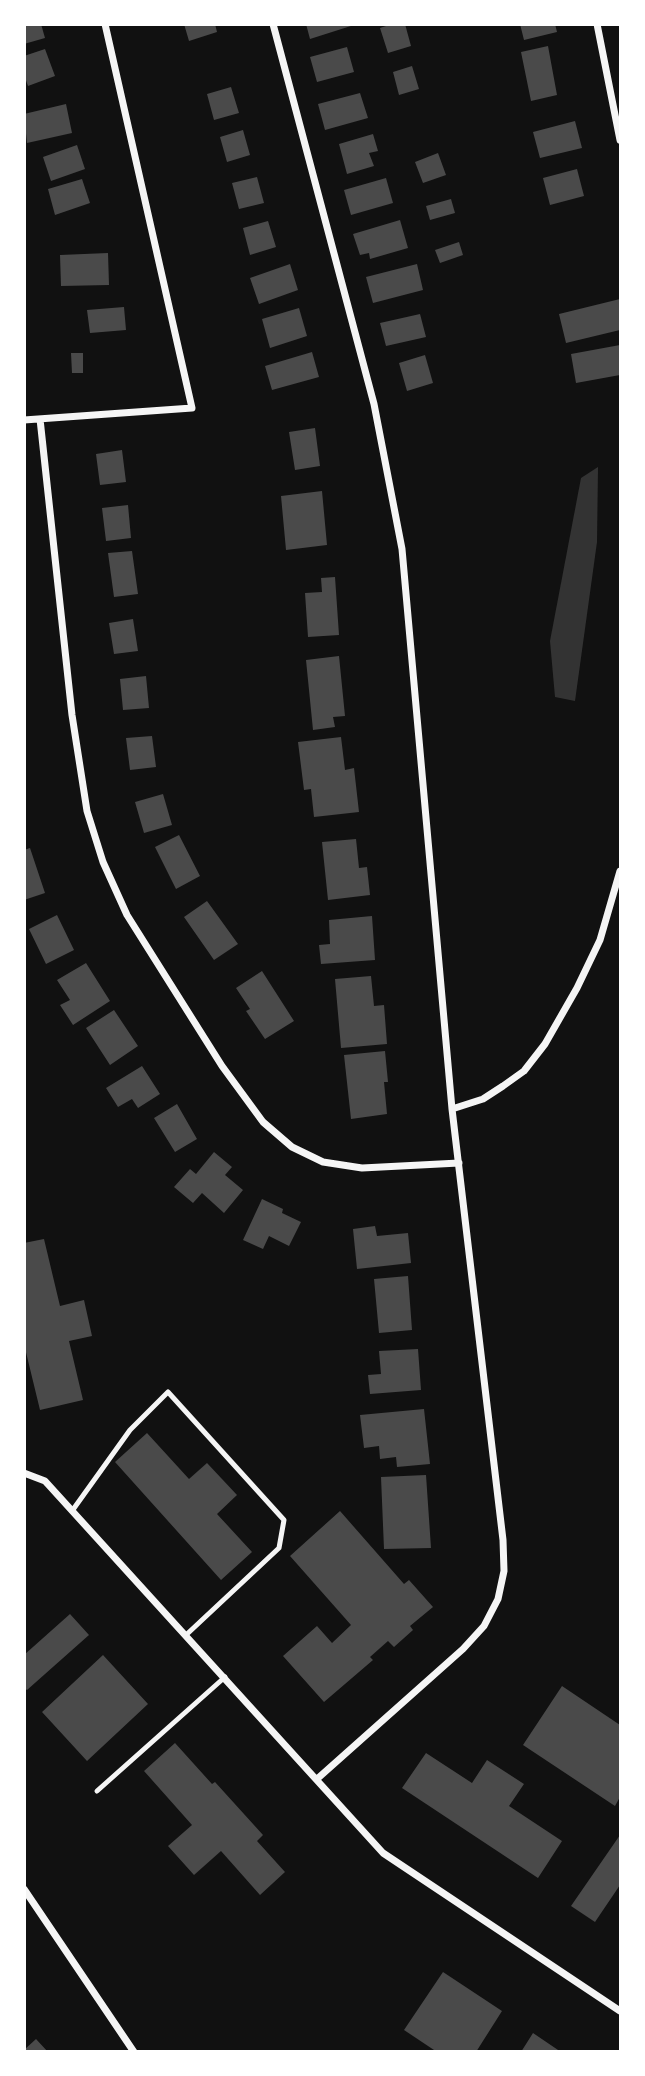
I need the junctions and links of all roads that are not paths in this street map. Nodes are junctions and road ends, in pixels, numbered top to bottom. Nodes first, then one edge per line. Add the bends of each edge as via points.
1 (105, 24) edge
2 (273, 24) edge
3 (597, 24) edge
4 (621, 140) edge
5 (40, 419) junction
6 (24, 420) edge
7 (621, 871) edge
8 (452, 1109) junction
9 (459, 1163) junction
10 (24, 1474) edge
11 (72, 1511) junction
12 (187, 1634) junction
13 (225, 1677) junction
14 (317, 1779) junction
15 (97, 1791) dead end
16 (24, 1889) edge
17 (621, 2011) edge
18 (134, 2052) edge

1 - 5 street via 192,408
2 - 8 street via 374,404 402,549
3 - 4 street
5 - 6 street
5 - 9 street via 87,811 127,915 222,1066 263,1122 292,1147 323,1162 362,1168
7 - 8 street via 600,940 545,1044 524,1071 503,1086
8 - 9 street
9 - 14 street via 503,1540 504,1572 498,1599 484,1626 463,1649
10 - 11 street via 45,1481
11 - 12 street
11 - 12 lane via 130,1430 168,1392 284,1520 279,1548
12 - 13 street
13 - 14 street
13 - 15 lane
14 - 17 street via 383,1853
16 - 18 street

